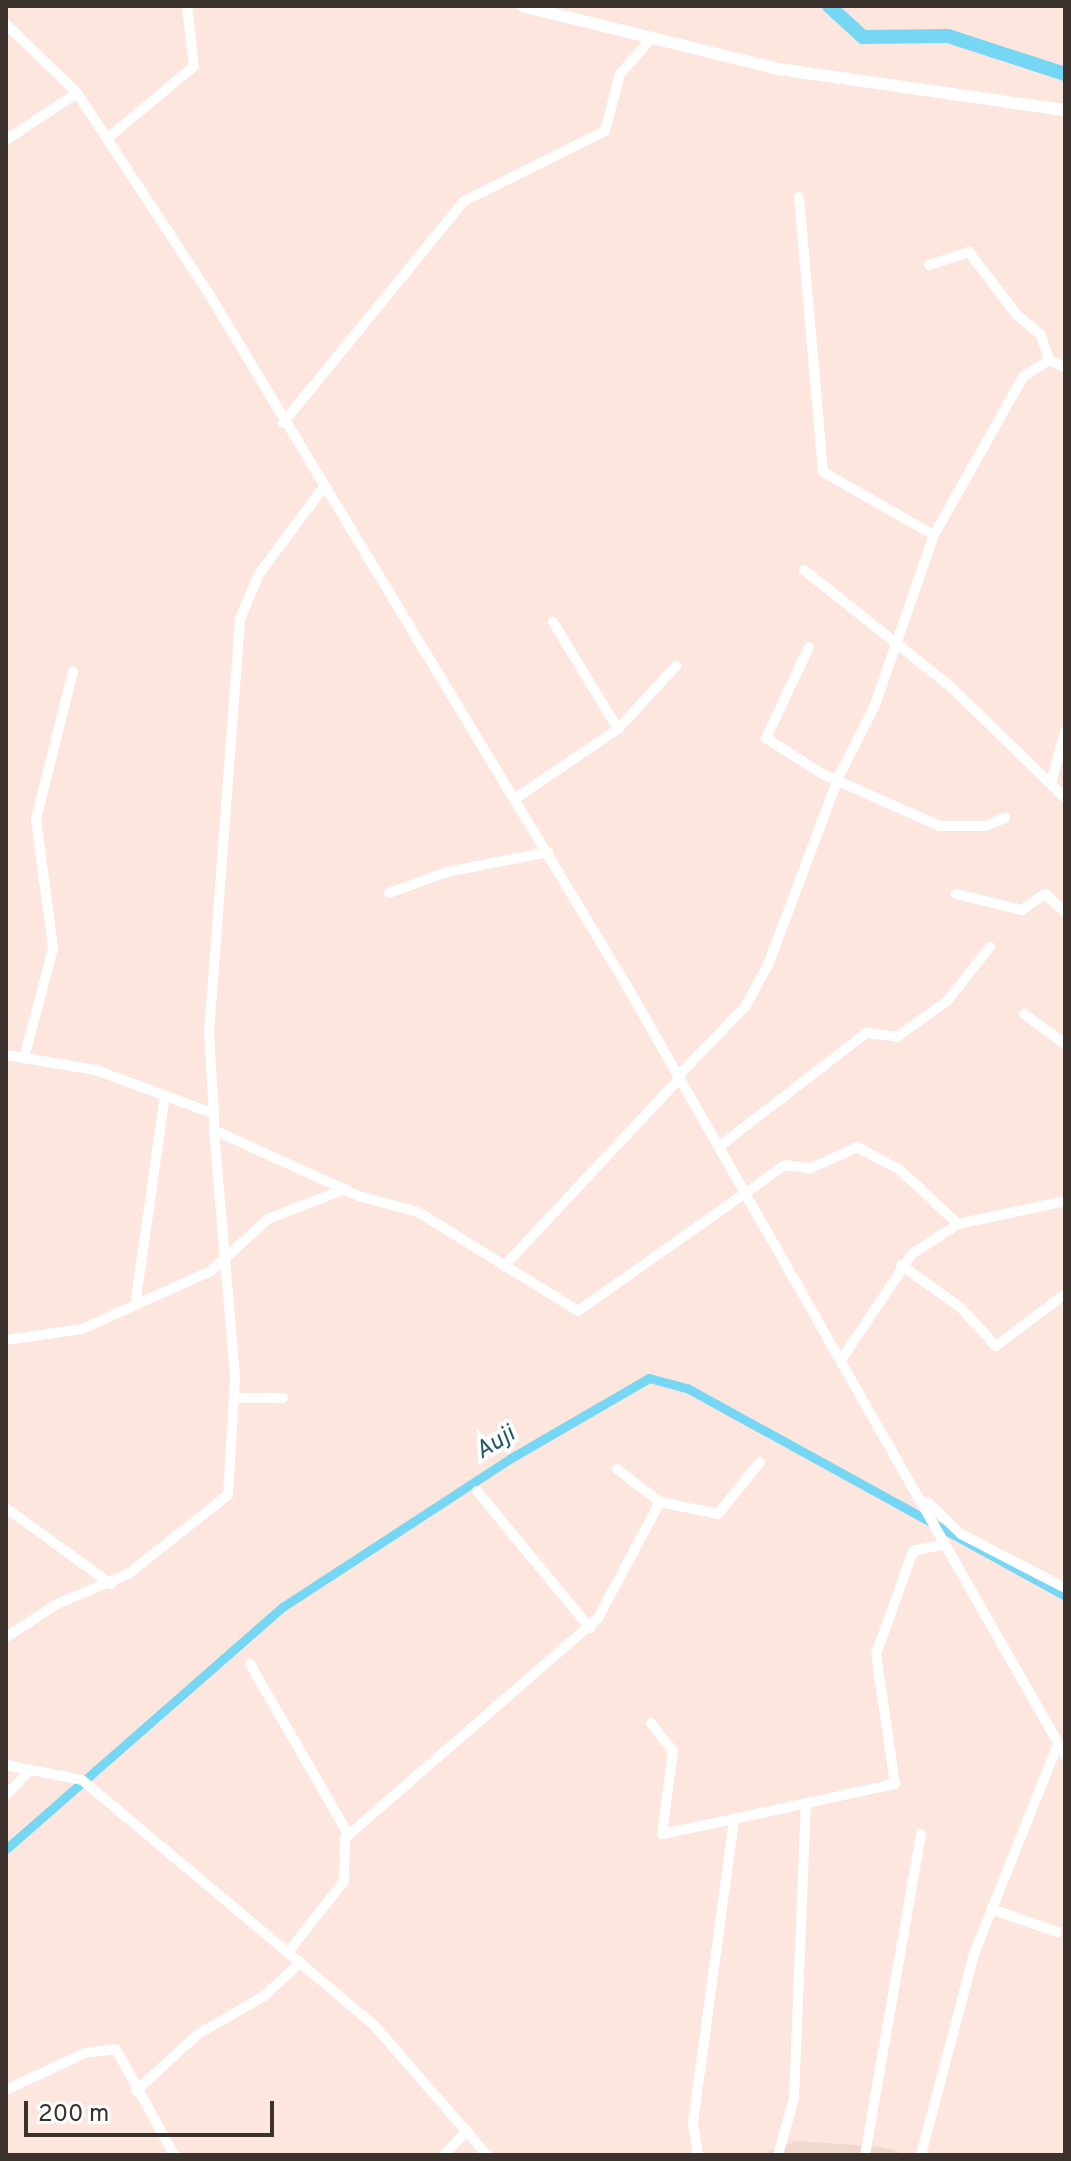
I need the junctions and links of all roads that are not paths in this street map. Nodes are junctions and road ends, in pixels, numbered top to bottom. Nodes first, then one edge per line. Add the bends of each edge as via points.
1 (187, 6) edge
2 (522, 6) edge
3 (6, 24) edge
4 (648, 42) junction
5 (77, 93) junction
6 (1065, 110) edge
7 (108, 138) junction
8 (6, 140) edge
9 (799, 197) dead end
10 (929, 265) dead end
11 (1049, 360) junction
12 (1065, 367) edge
13 (283, 423) junction
14 (323, 488) junction
15 (934, 535) junction
16 (804, 570) dead end
17 (553, 622) dead end
18 (897, 642) junction
19 (809, 647) dead end
20 (676, 666) dead end
21 (73, 672) dead end
22 (618, 729) junction
23 (1065, 731) edge
24 (839, 776) junction
25 (1051, 784) junction
26 (516, 798) junction
27 (1065, 798) edge
28 (1005, 818) dead end
29 (548, 852) junction
30 (389, 893) dead end
31 (956, 894) dead end
32 (1065, 912) edge
33 (990, 947) dead end
34 (1024, 1014) dead end
35 (1065, 1044) edge
36 (6, 1055) edge
37 (24, 1058) junction
38 (679, 1076) junction
39 (165, 1096) junction
40 (214, 1114) junction
41 (214, 1130) junction
42 (720, 1146) junction
43 (345, 1189) junction
44 (747, 1192) junction
45 (1065, 1201) edge
46 (958, 1224) junction
47 (228, 1248) junction
48 (901, 1265) junction
49 (504, 1266) junction
50 (1065, 1294) edge
51 (136, 1299) junction
52 (6, 1340) edge
53 (843, 1357) junction
54 (235, 1398) junction
55 (283, 1398) dead end
56 (760, 1462) dead end
57 (617, 1469) dead end
58 (477, 1491) dead end
59 (923, 1498) junction
60 (660, 1502) junction
61 (6, 1508) edge
62 (940, 1543) junction
63 (111, 1584) junction
64 (1065, 1588) edge
65 (590, 1628) junction
66 (6, 1637) edge
67 (250, 1664) dead end
68 (651, 1723) dead end
69 (1058, 1744) junction
70 (1065, 1755) edge
71 (6, 1765) edge
72 (28, 1772) junction
73 (6, 1795) edge
74 (806, 1803) junction
75 (734, 1819) junction
76 (348, 1834) junction
77 (921, 1834) dead end
78 (991, 1909) junction
79 (1057, 1932) dead end
80 (288, 1952) junction
81 (301, 1962) junction
82 (6, 2090) edge
83 (136, 2091) junction
84 (466, 2131) junction
85 (174, 2155) edge
86 (444, 2155) edge
87 (487, 2155) edge
88 (698, 2155) edge
89 (778, 2155) edge
90 (865, 2155) edge
91 (921, 2155) edge

1 - 7 street via 194,66
2 - 4 main road
3 - 5 street
4 - 6 main road via 913,94
4 - 13 street via 620,74 605,131 456,209
5 - 7 street
5 - 8 street
7 - 13 street
9 - 15 street via 823,472
10 - 11 street via 969,252 1016,314 1041,335
11 - 12 street
11 - 15 street via 1023,377
13 - 14 street
14 - 26 street
14 - 40 street via 259,574 240,619 209,1033
15 - 18 street
16 - 18 street
17 - 22 street
18 - 24 street
18 - 25 street
19 - 24 street via 766,738 822,774
20 - 22 street
21 - 37 street via 36,819 53,948
22 - 26 street
23 - 25 street
24 - 28 street via 940,826 985,826
24 - 38 street via 798,896 756,988
25 - 27 street
26 - 29 street
29 - 30 street via 447,872
29 - 38 street
31 - 32 street via 1022,910 1045,894
33 - 42 street via 947,1001 897,1037 866,1033
34 - 35 street
36 - 37 street
37 - 39 street via 96,1070
38 - 42 street
38 - 49 street
39 - 40 street
39 - 51 street
40 - 41 street
41 - 43 street
41 - 47 street
42 - 44 street
43 - 47 street via 268,1219
43 - 49 street via 418,1212
44 - 46 street via 785,1165 811,1168 857,1147 900,1170
44 - 49 street via 584,1310
44 - 53 street
45 - 46 street
46 - 48 street
47 - 51 street via 211,1271
47 - 54 street
48 - 50 street via 961,1308 996,1346
48 - 53 street
51 - 52 street via 66,1334
53 - 59 street
54 - 55 street
54 - 63 street via 228,1495
56 - 60 street via 718,1514
57 - 60 street
58 - 65 street
59 - 62 street
59 - 64 street via 961,1534
60 - 65 street
61 - 63 street
62 - 69 street
62 - 74 street via 913,1551 876,1654 895,1784
63 - 66 street via 57,1604
65 - 76 street
67 - 76 street
68 - 75 street via 673,1751 662,1834
69 - 70 street
69 - 78 street
71 - 72 street
72 - 73 street
72 - 80 street via 82,1780
74 - 75 street
74 - 89 street via 794,2099
75 - 88 street via 693,2123
76 - 80 street via 340,1849 344,1881
77 - 90 street
78 - 79 street
78 - 91 street via 939,2067
80 - 81 street
81 - 83 street via 264,1996 198,2034
81 - 84 street via 395,2046
82 - 83 street via 109,2048 118,2052
83 - 85 street
84 - 86 street
84 - 87 street

